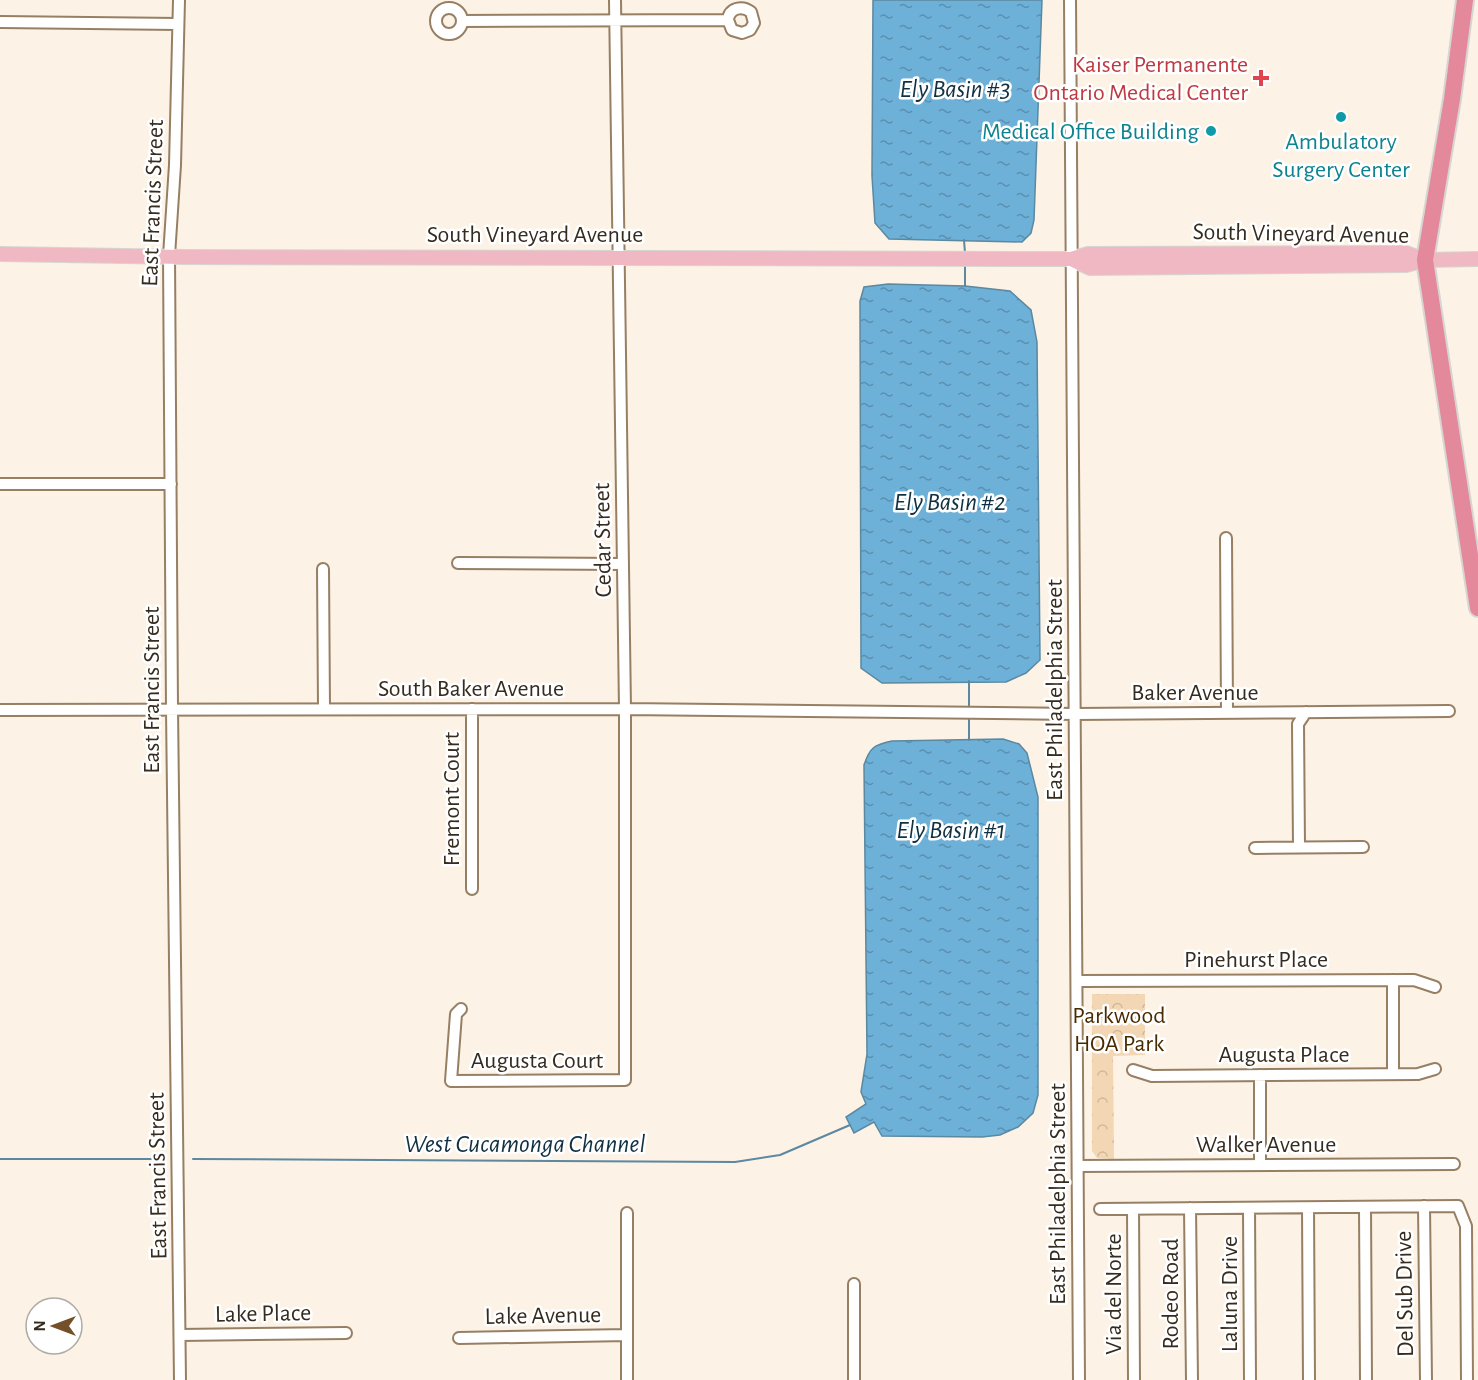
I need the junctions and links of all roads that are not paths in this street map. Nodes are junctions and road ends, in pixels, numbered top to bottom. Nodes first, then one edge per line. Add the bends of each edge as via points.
1 (179, 0) edge
2 (615, 0) edge
3 (1070, 0) edge
4 (1465, 0) edge
5 (615, 20) junction
6 (728, 20) dead end
7 (462, 21) dead end
8 (0, 22) edge
9 (178, 24) junction
10 (0, 254) edge
11 (169, 256) junction
12 (619, 257) junction
13 (1071, 259) junction
14 (1478, 259) edge
15 (1425, 260) junction
16 (0, 484) edge
17 (171, 484) junction
18 (1226, 538) dead end
19 (458, 563) dead end
20 (623, 564) junction
21 (323, 569) dead end
22 (1478, 608) edge
23 (172, 709) junction
24 (324, 709) junction
25 (472, 709) junction
26 (625, 709) junction
27 (0, 710) edge
28 (1449, 711) dead end
29 (1306, 712) junction
30 (1227, 713) junction
31 (941, 714) joint
32 (1075, 714) junction
33 (1299, 847) junction
34 (1363, 847) dead end
35 (1255, 848) dead end
36 (471, 889) dead end
37 (1393, 980) junction
38 (1077, 981) junction
39 (1434, 987) dead end
40 (461, 1009) dead end
41 (1435, 1069) dead end
42 (1133, 1070) dead end
43 (1394, 1074) junction
44 (1260, 1075) junction
45 (625, 1080) joint
46 (1454, 1164) dead end
47 (1260, 1165) junction
48 (1078, 1166) junction
49 (1424, 1206) junction
50 (1365, 1207) junction
51 (1190, 1208) junction
52 (1249, 1208) junction
53 (1308, 1208) junction
54 (1100, 1209) dead end
55 (1133, 1209) junction
56 (627, 1212) dead end
57 (854, 1284) dead end
58 (346, 1333) dead end
59 (180, 1335) junction
60 (627, 1335) junction
61 (459, 1338) dead end
62 (180, 1380) edge
63 (627, 1380) edge
64 (854, 1380) edge
65 (1079, 1380) edge
66 (1134, 1380) edge
67 (1192, 1380) edge
68 (1250, 1380) edge
69 (1309, 1380) edge
70 (1366, 1380) edge
71 (1426, 1380) edge
72 (1467, 1380) edge

1 - 9 street, East Francis Street
2 - 5 street, Cedar Street
3 - 13 street, East Philadelphia Street
4 - 15 highway
5 - 6 street
5 - 7 street
5 - 12 street, Cedar Street
8 - 9 street
9 - 11 street, East Francis Street
10 - 11 main road, South Vineyard Avenue
11 - 12 main road, South Vineyard Avenue
11 - 17 street, East Francis Street
12 - 13 main road, South Vineyard Avenue
12 - 20 street, Cedar Street
13 - 15 main road, South Vineyard Avenue via 1090,268 1406,265
13 - 32 street, East Philadelphia Street
14 - 15 main road, South Vineyard Avenue
15 - 22 highway
16 - 17 street
17 - 23 street, East Francis Street
18 - 30 street
19 - 20 street
20 - 26 street, Cedar Street
21 - 24 street
23 - 24 street, South Baker Avenue
23 - 27 street, South Baker Avenue
23 - 59 street, East Francis Street
24 - 25 street, South Baker Avenue
25 - 26 street, South Baker Avenue
25 - 36 street, Fremont Court
26 - 31 street, South Baker Avenue
26 - 45 street, Cedar Street
28 - 29 street, Baker Avenue
29 - 30 street, Baker Avenue
29 - 33 street via 1298,724
30 - 32 street, Baker Avenue
31 - 32 street, Baker Avenue
32 - 38 street, East Philadelphia Street
33 - 34 street
33 - 35 street
37 - 38 street, Pinehurst Place
37 - 39 street, Pinehurst Place via 1414,980
37 - 43 street
38 - 48 street, East Philadelphia Street
40 - 45 street, Augusta Court via 456,1014 451,1081
41 - 43 street, Augusta Place
42 - 44 street, Augusta Place via 1152,1076
43 - 44 street, Augusta Place
44 - 47 street
46 - 47 street, Walker Avenue
47 - 48 street, Walker Avenue
48 - 65 street, East Philadelphia Street
49 - 50 street
49 - 71 street, Del Sub Drive
49 - 72 street via 1458,1206 1466,1226
50 - 53 street
50 - 70 street
51 - 52 street
51 - 55 street
51 - 67 street, Rodeo Road
52 - 53 street
52 - 68 street, Laluna Drive
53 - 69 street
54 - 55 street
55 - 66 street, Via del Norte
56 - 60 street
57 - 64 street
58 - 59 street, Lake Place
59 - 62 street, East Francis Street
60 - 61 street, Lake Avenue
60 - 63 street

